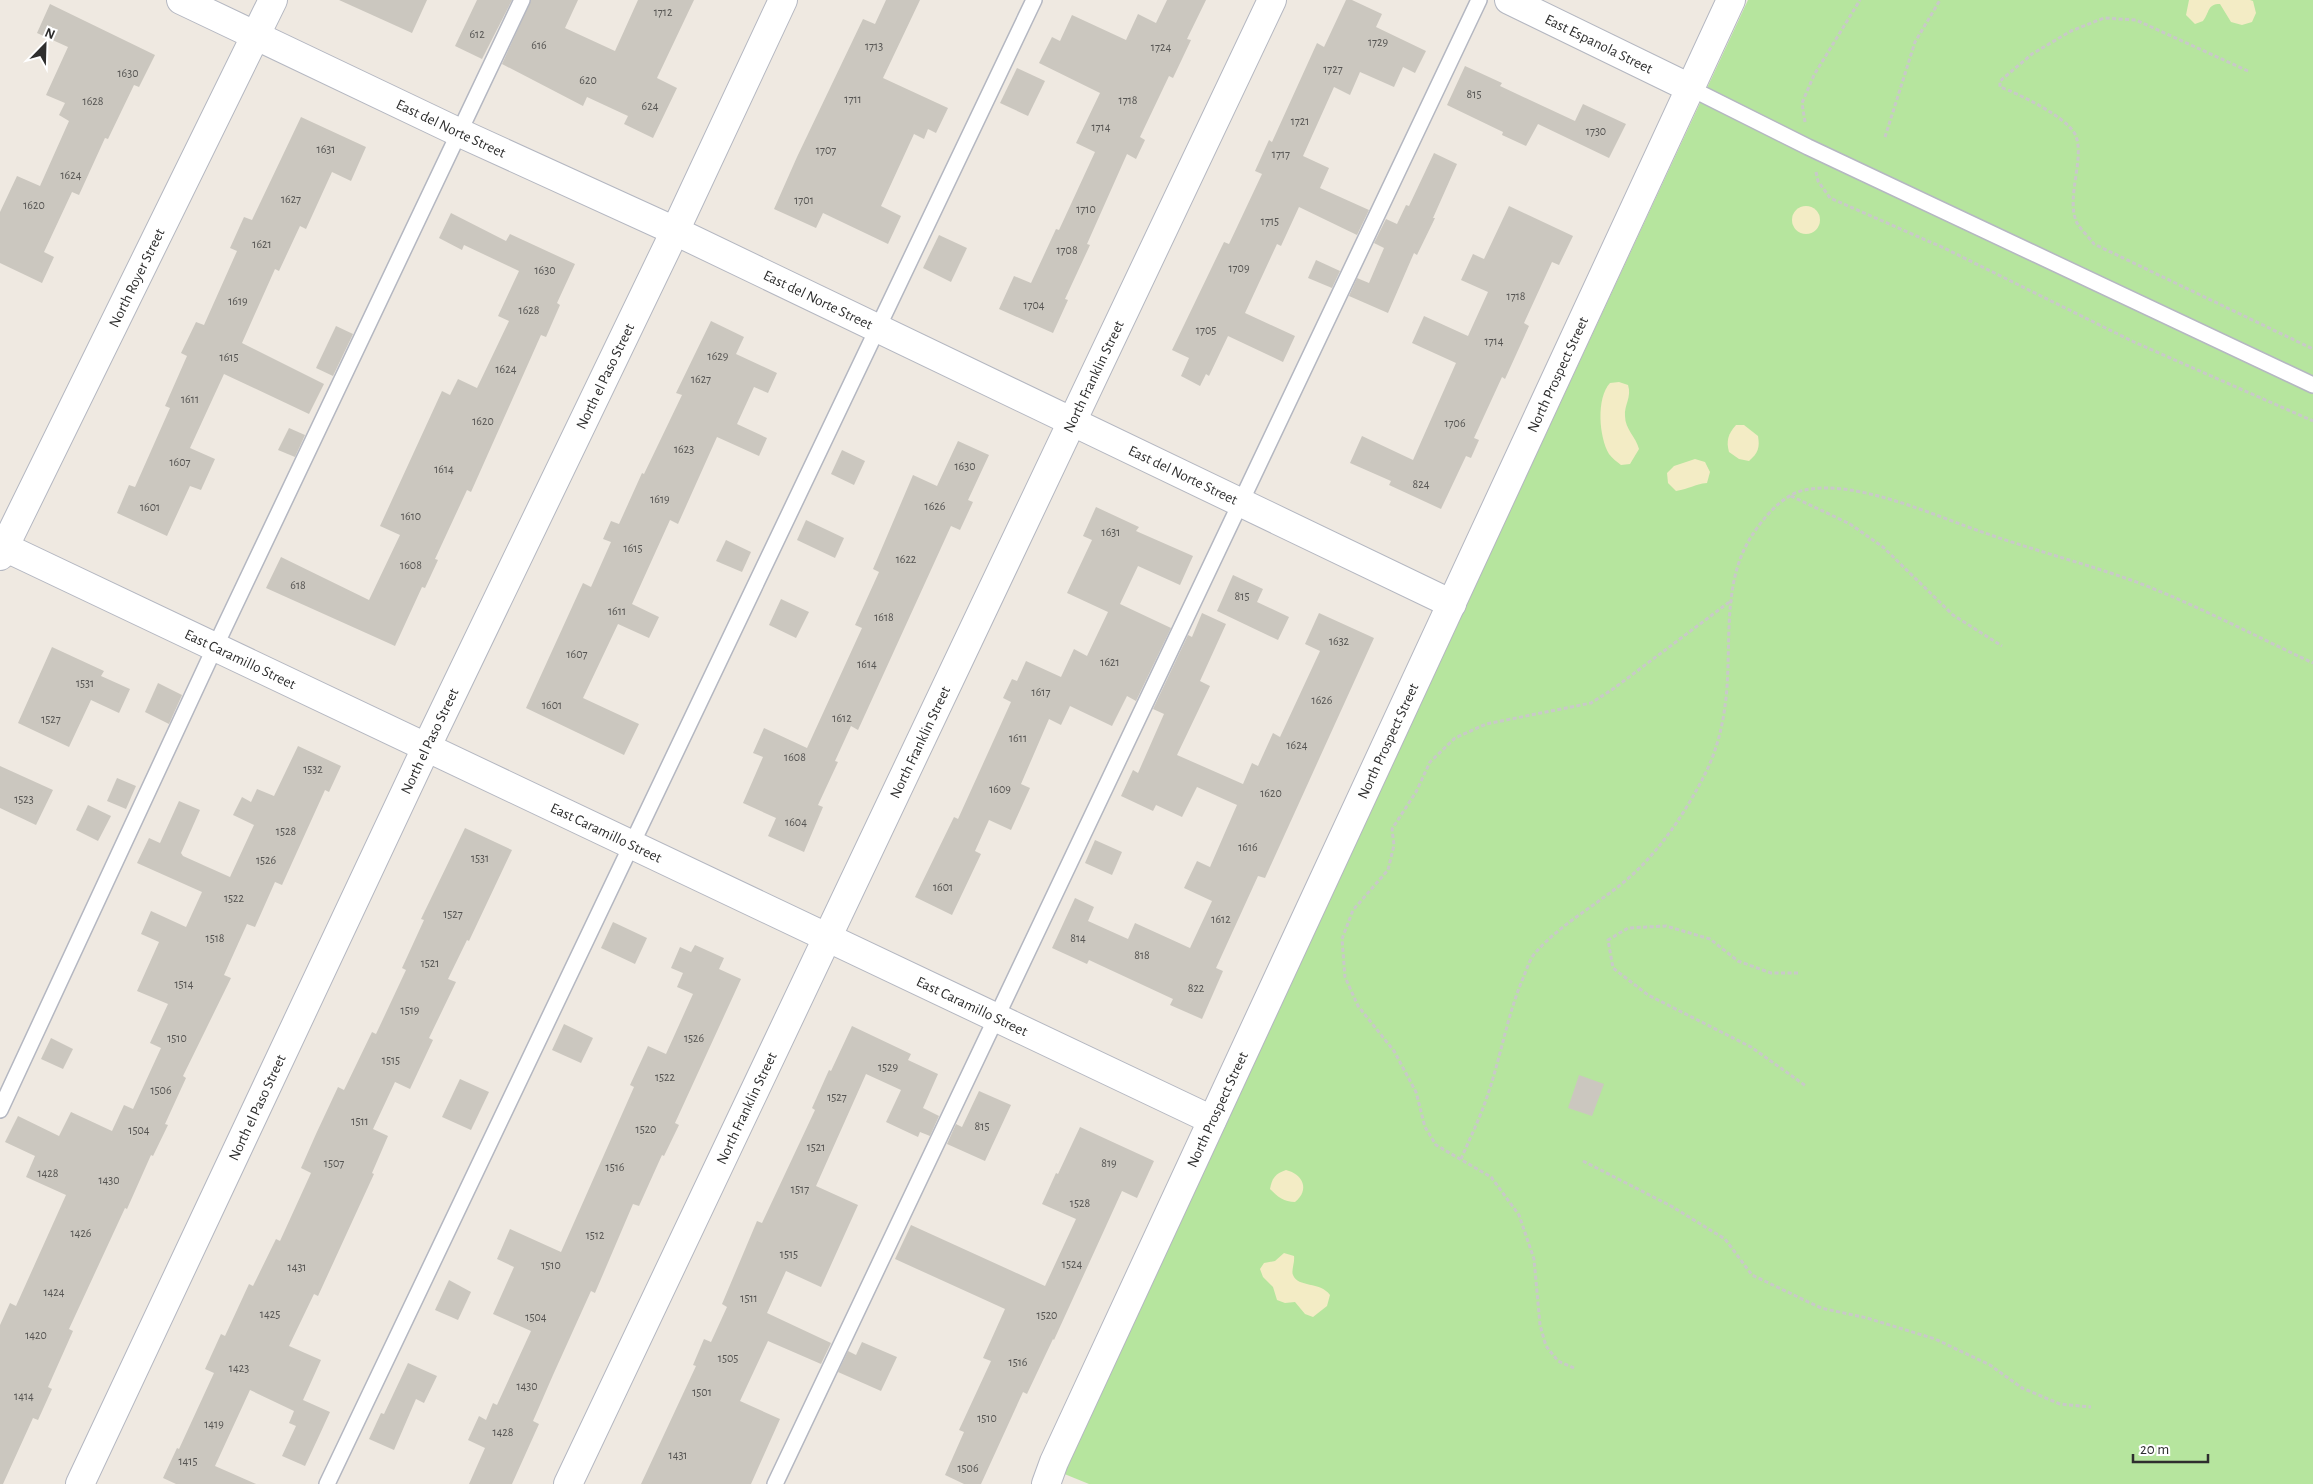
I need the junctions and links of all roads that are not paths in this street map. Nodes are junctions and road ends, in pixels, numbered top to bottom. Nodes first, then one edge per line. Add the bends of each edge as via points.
1 (181, 0) edge
2 (273, 0) edge
3 (522, 0) edge
4 (783, 0) edge
5 (1034, 0) edge
6 (1272, 0) edge
7 (1479, 0) edge
8 (1508, 0) edge
9 (1732, 0) edge
10 (257, 36) junction
11 (1690, 88) junction
12 (458, 132) junction
13 (675, 231) junction
14 (877, 330) junction
15 (2313, 385) edge
16 (1071, 421) junction
17 (1242, 503) junction
18 (1, 550) edge
19 (1452, 604) junction
20 (215, 647) junction
21 (426, 748) junction
22 (632, 845) junction
23 (827, 936) junction
24 (998, 1018) junction
25 (0, 1110) edge
26 (1212, 1120) junction
27 (80, 1484) edge
28 (327, 1484) edge
29 (568, 1484) edge
30 (776, 1484) edge
31 (1046, 1484) edge

1 - 10 street, East del Norte Street
2 - 10 street, North Royer Street
3 - 12 lane
4 - 13 street, North el Paso Street
5 - 14 lane
6 - 16 street, North Franklin Street
7 - 17 lane
8 - 11 street, East Espanola Street
9 - 11 street, North Prospect Street
10 - 12 street, East del Norte Street
10 - 18 street, North Royer Street
11 - 15 lane
11 - 19 street, North Prospect Street
12 - 13 street, East del Norte Street
12 - 20 lane
13 - 14 street, East del Norte Street
13 - 21 street, North el Paso Street
14 - 16 street, East del Norte Street
14 - 22 lane
16 - 17 street, East del Norte Street
16 - 23 street, North Franklin Street
17 - 19 street, East del Norte Street
17 - 24 lane
18 - 20 street, East Caramillo Street
19 - 26 street, North Prospect Street
20 - 21 street, East Caramillo Street
20 - 25 lane
21 - 22 street, East Caramillo Street
21 - 27 street, North el Paso Street
22 - 23 street, East Caramillo Street
22 - 28 lane
23 - 24 street, East Caramillo Street
23 - 29 street, North Franklin Street
24 - 26 street, East Caramillo Street
24 - 30 lane
26 - 31 street, North Prospect Street

